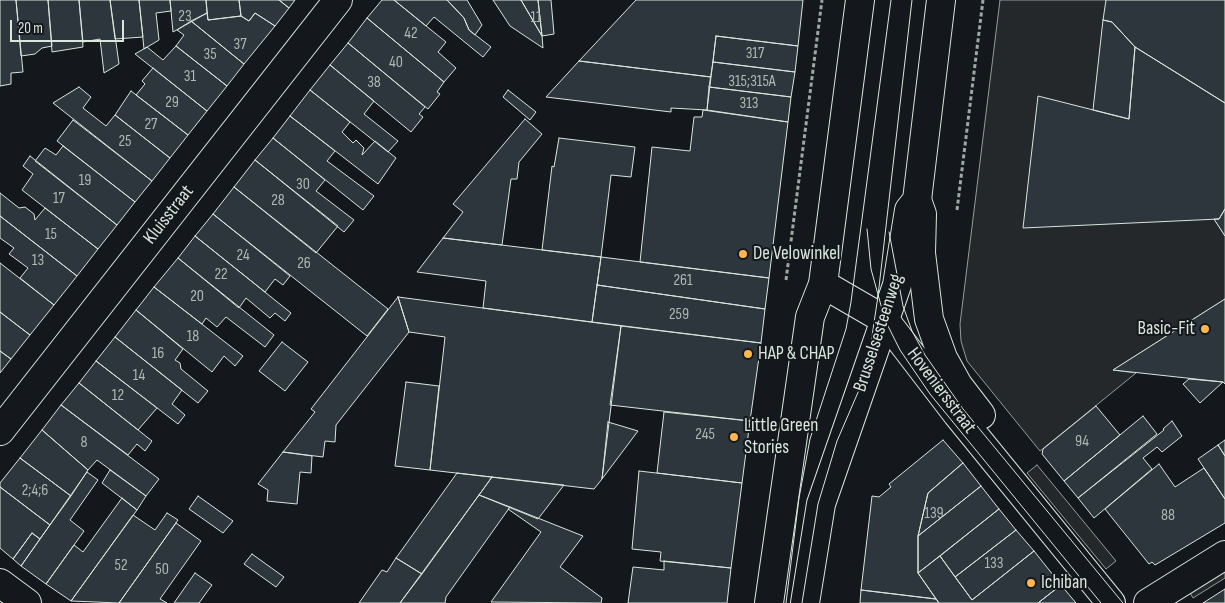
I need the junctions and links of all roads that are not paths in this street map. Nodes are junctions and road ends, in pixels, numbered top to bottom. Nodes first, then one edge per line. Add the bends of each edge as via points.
1 (338, 0) edge
2 (860, 0) edge
3 (941, 0) edge
4 (917, 200) junction
5 (823, 284) junction
6 (885, 320) junction
7 (0, 431) edge
8 (984, 448) junction
9 (1225, 555) edge
10 (0, 583) edge
11 (27, 603) edge
12 (769, 603) edge
13 (805, 603) edge
14 (1111, 603) edge
15 (1148, 603) edge

1 - 7 street, Kluisstraat
2 - 5 street
3 - 4 street, Brusselsesteenweg
4 - 6 street, Brusselsesteenweg via 909,210 897,285
4 - 8 street, Hoveniersstraat via 922,214 921,253 928,319 958,385 986,422
5 - 6 street, Hoveniersstraat
5 - 12 street via 810,317
6 - 8 street, Hoveniersstraat
6 - 13 street, Brusselsesteenweg via 821,504
8 - 14 street, Hoveniersstraat
9 - 15 street
10 - 11 street

